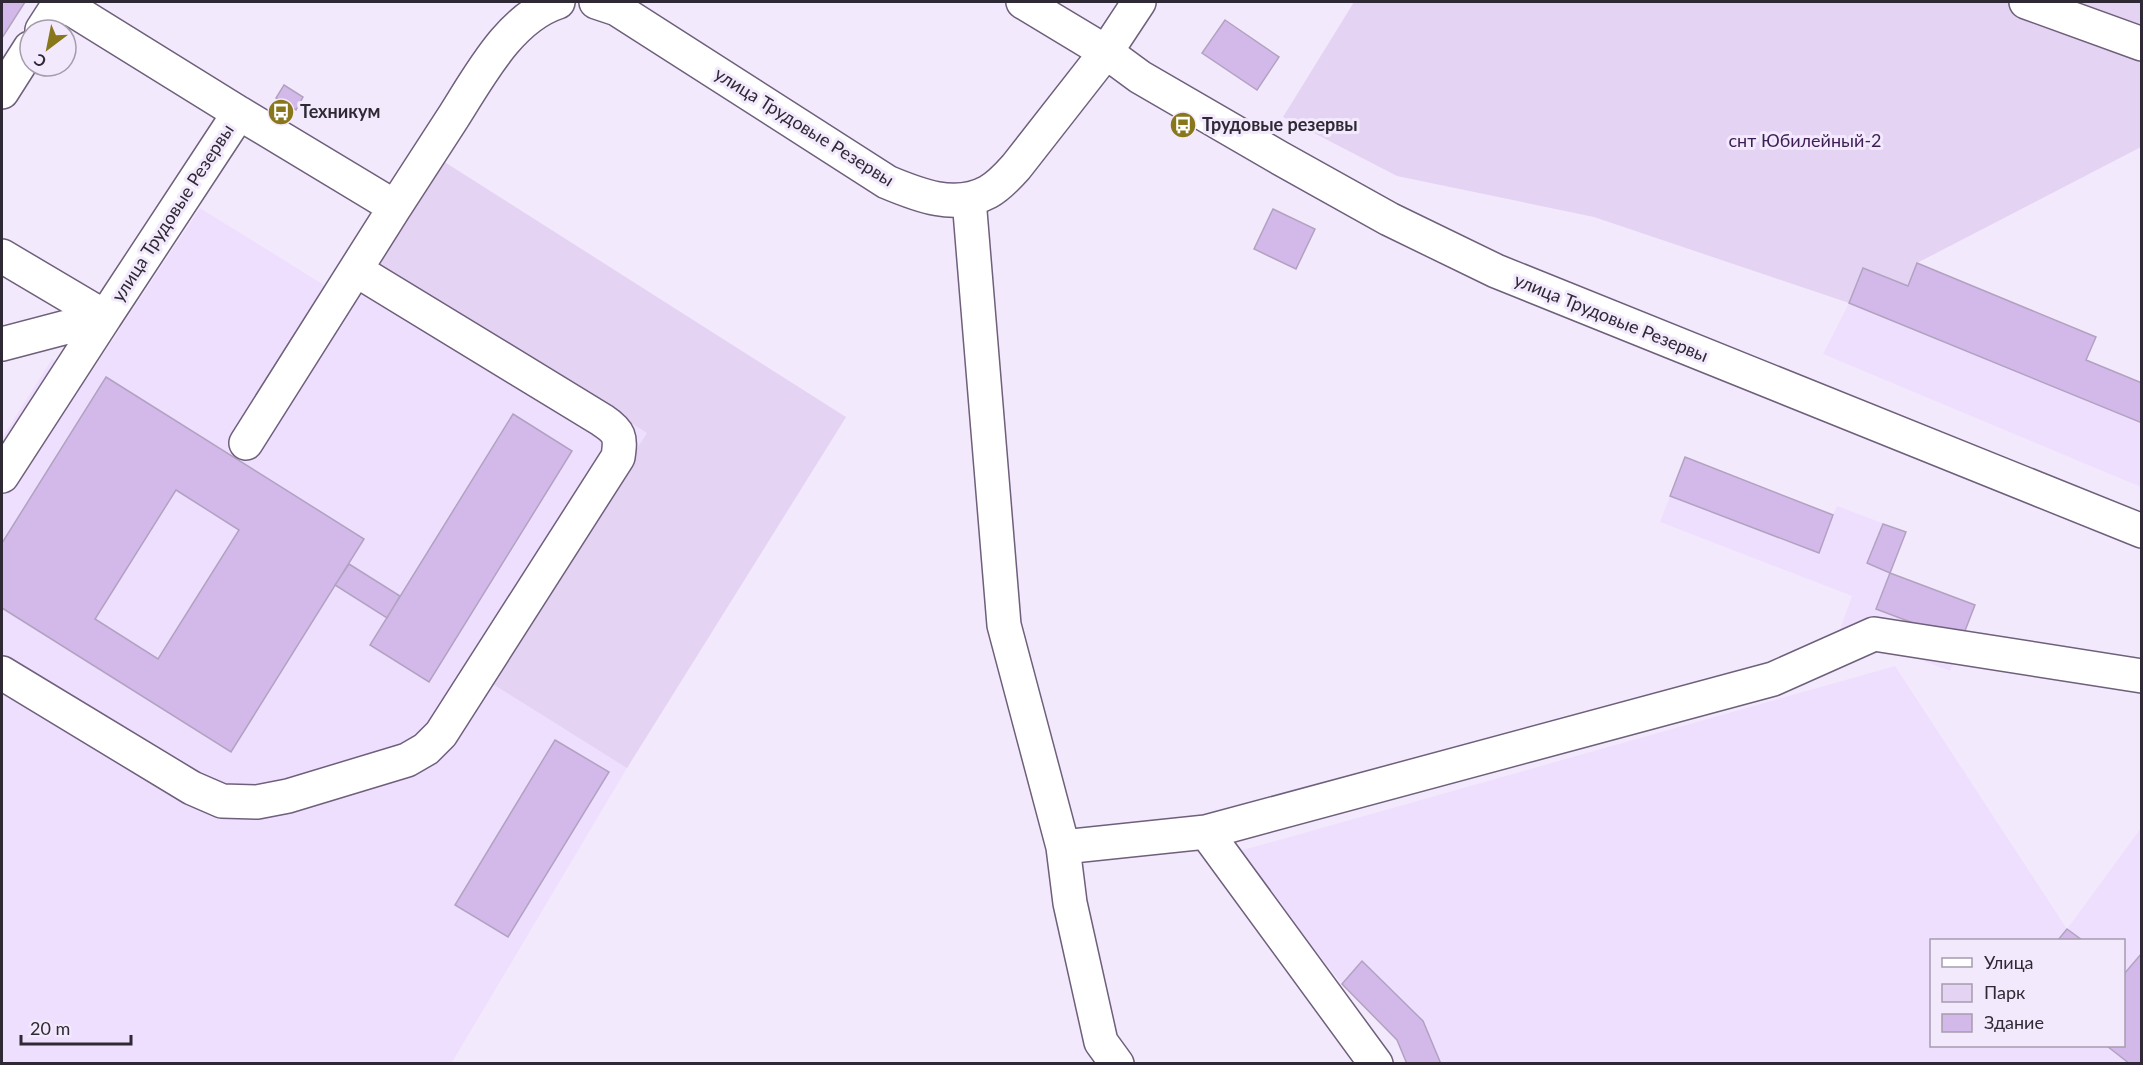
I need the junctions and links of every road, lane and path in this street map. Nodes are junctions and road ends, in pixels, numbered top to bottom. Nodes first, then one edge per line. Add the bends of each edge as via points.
1 (558, 2) edge
2 (596, 2) edge
3 (1023, 2) edge
4 (1138, 2) edge
5 (2026, 2) edge
6 (50, 18) edge
7 (2142, 44) edge
8 (1106, 52) junction
9 (18, 67) edge
10 (2, 92) edge
11 (239, 113) junction
12 (969, 199) junction
13 (395, 207) junction
14 (2, 256) edge
15 (356, 270) junction
16 (105, 317) junction
17 (2, 344) edge
18 (246, 443) dead end
19 (2, 476) edge
20 (2142, 531) edge
21 (2, 673) edge
22 (2142, 676) edge
23 (1206, 832) junction
24 (1063, 847) junction
25 (1118, 1064) edge
26 (1376, 1064) edge

1 - 13 street via 534,13 503,42
2 - 12 street, улица Трудовые Резервы via 617,9 887,182 928,197
3 - 8 street, улица Трудовые Резервы
4 - 8 street
5 - 7 street
6 - 11 street via 60,2
8 - 12 street, улица Трудовые Резервы via 1009,175 988,192
8 - 20 street, улица Трудовые Резервы via 1140,77 1278,158 1389,219 1496,271
9 - 10 street
11 - 13 street, улица Трудовые Резервы
11 - 16 street, улица Трудовые Резервы
12 - 24 street via 1004,625
13 - 15 street
14 - 16 street, улица Трудовые Резервы
15 - 18 street
15 - 21 street via 602,420 614,428 621,440 618,457 441,734 407,760 288,796 222,801 192,788
16 - 17 street
16 - 19 street
22 - 23 street via 1874,634 1773,679
23 - 24 street
23 - 26 street
24 - 25 street via 1070,903 1101,1042

